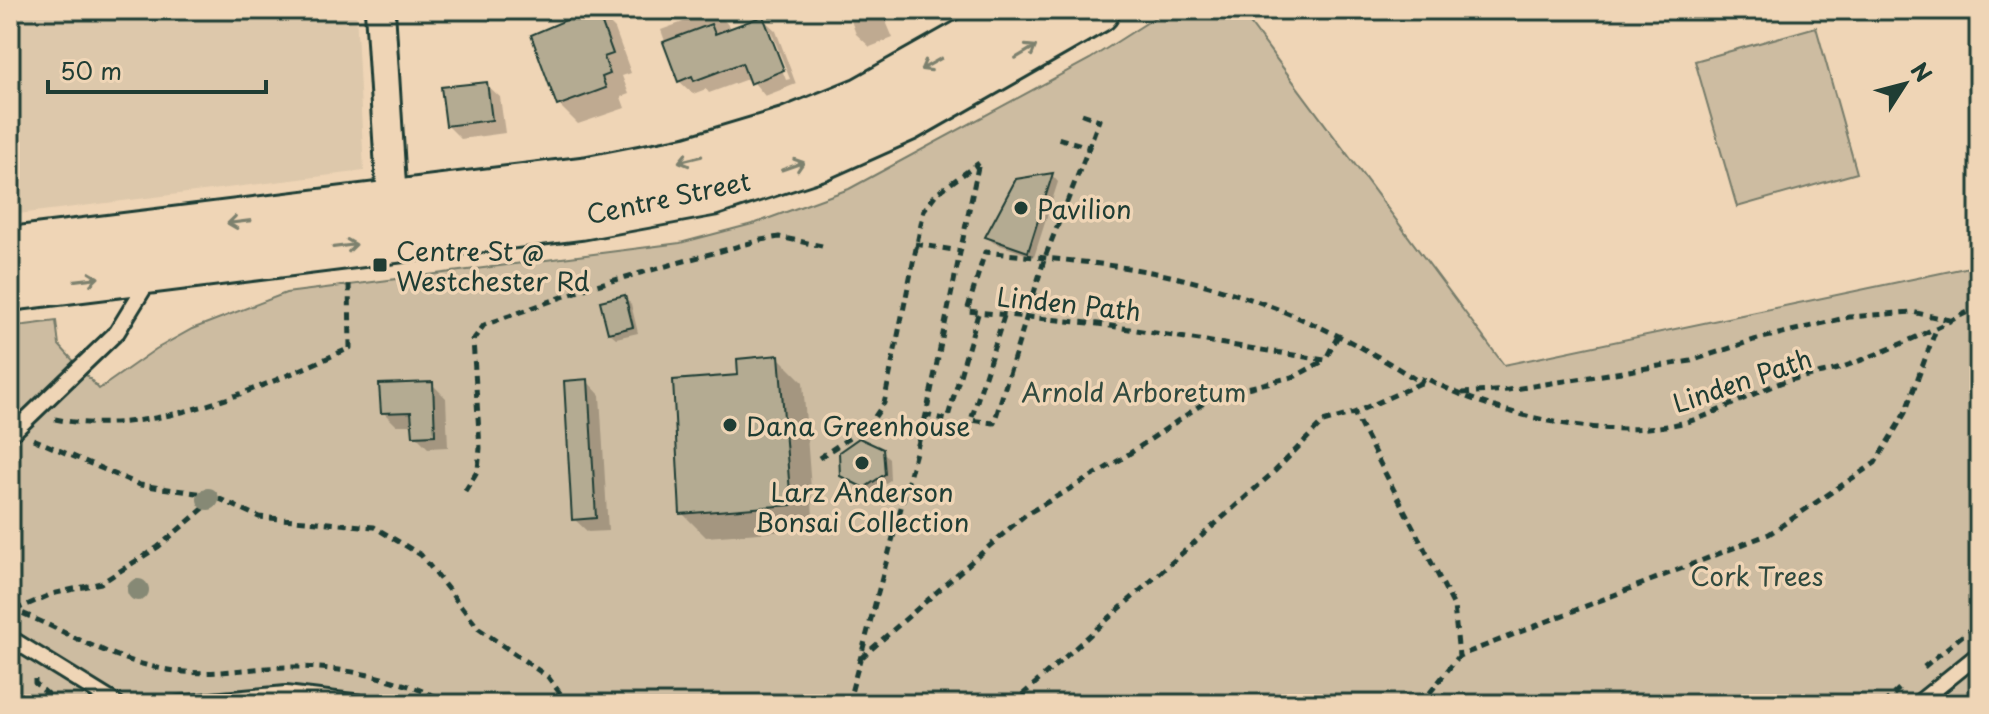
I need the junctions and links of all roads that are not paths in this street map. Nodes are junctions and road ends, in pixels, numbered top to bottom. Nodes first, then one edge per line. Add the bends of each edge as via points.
1 (380, 10) edge
2 (1022, 10) edge
3 (1097, 10) edge
4 (394, 222) junction
5 (10, 250) edge
6 (154, 270) junction
7 (10, 288) edge
8 (12, 433) edge
9 (10, 638) edge
10 (1979, 654) edge
11 (117, 704) edge
12 (179, 704) edge
13 (370, 704) edge
14 (1917, 704) edge

1 - 4 street
2 -> 4 highway, Centre Street via 862,100 745,144
4 -> 3 highway, Centre Street via 632,209 711,193 906,119
4 -> 5 highway, Centre Street
6 -> 4 highway, Centre Street via 346,246
7 -> 6 highway, Centre Street
6 - 8 lane via 117,332
9 - 11 lane
10 - 14 lane
12 - 13 lane via 286,694

